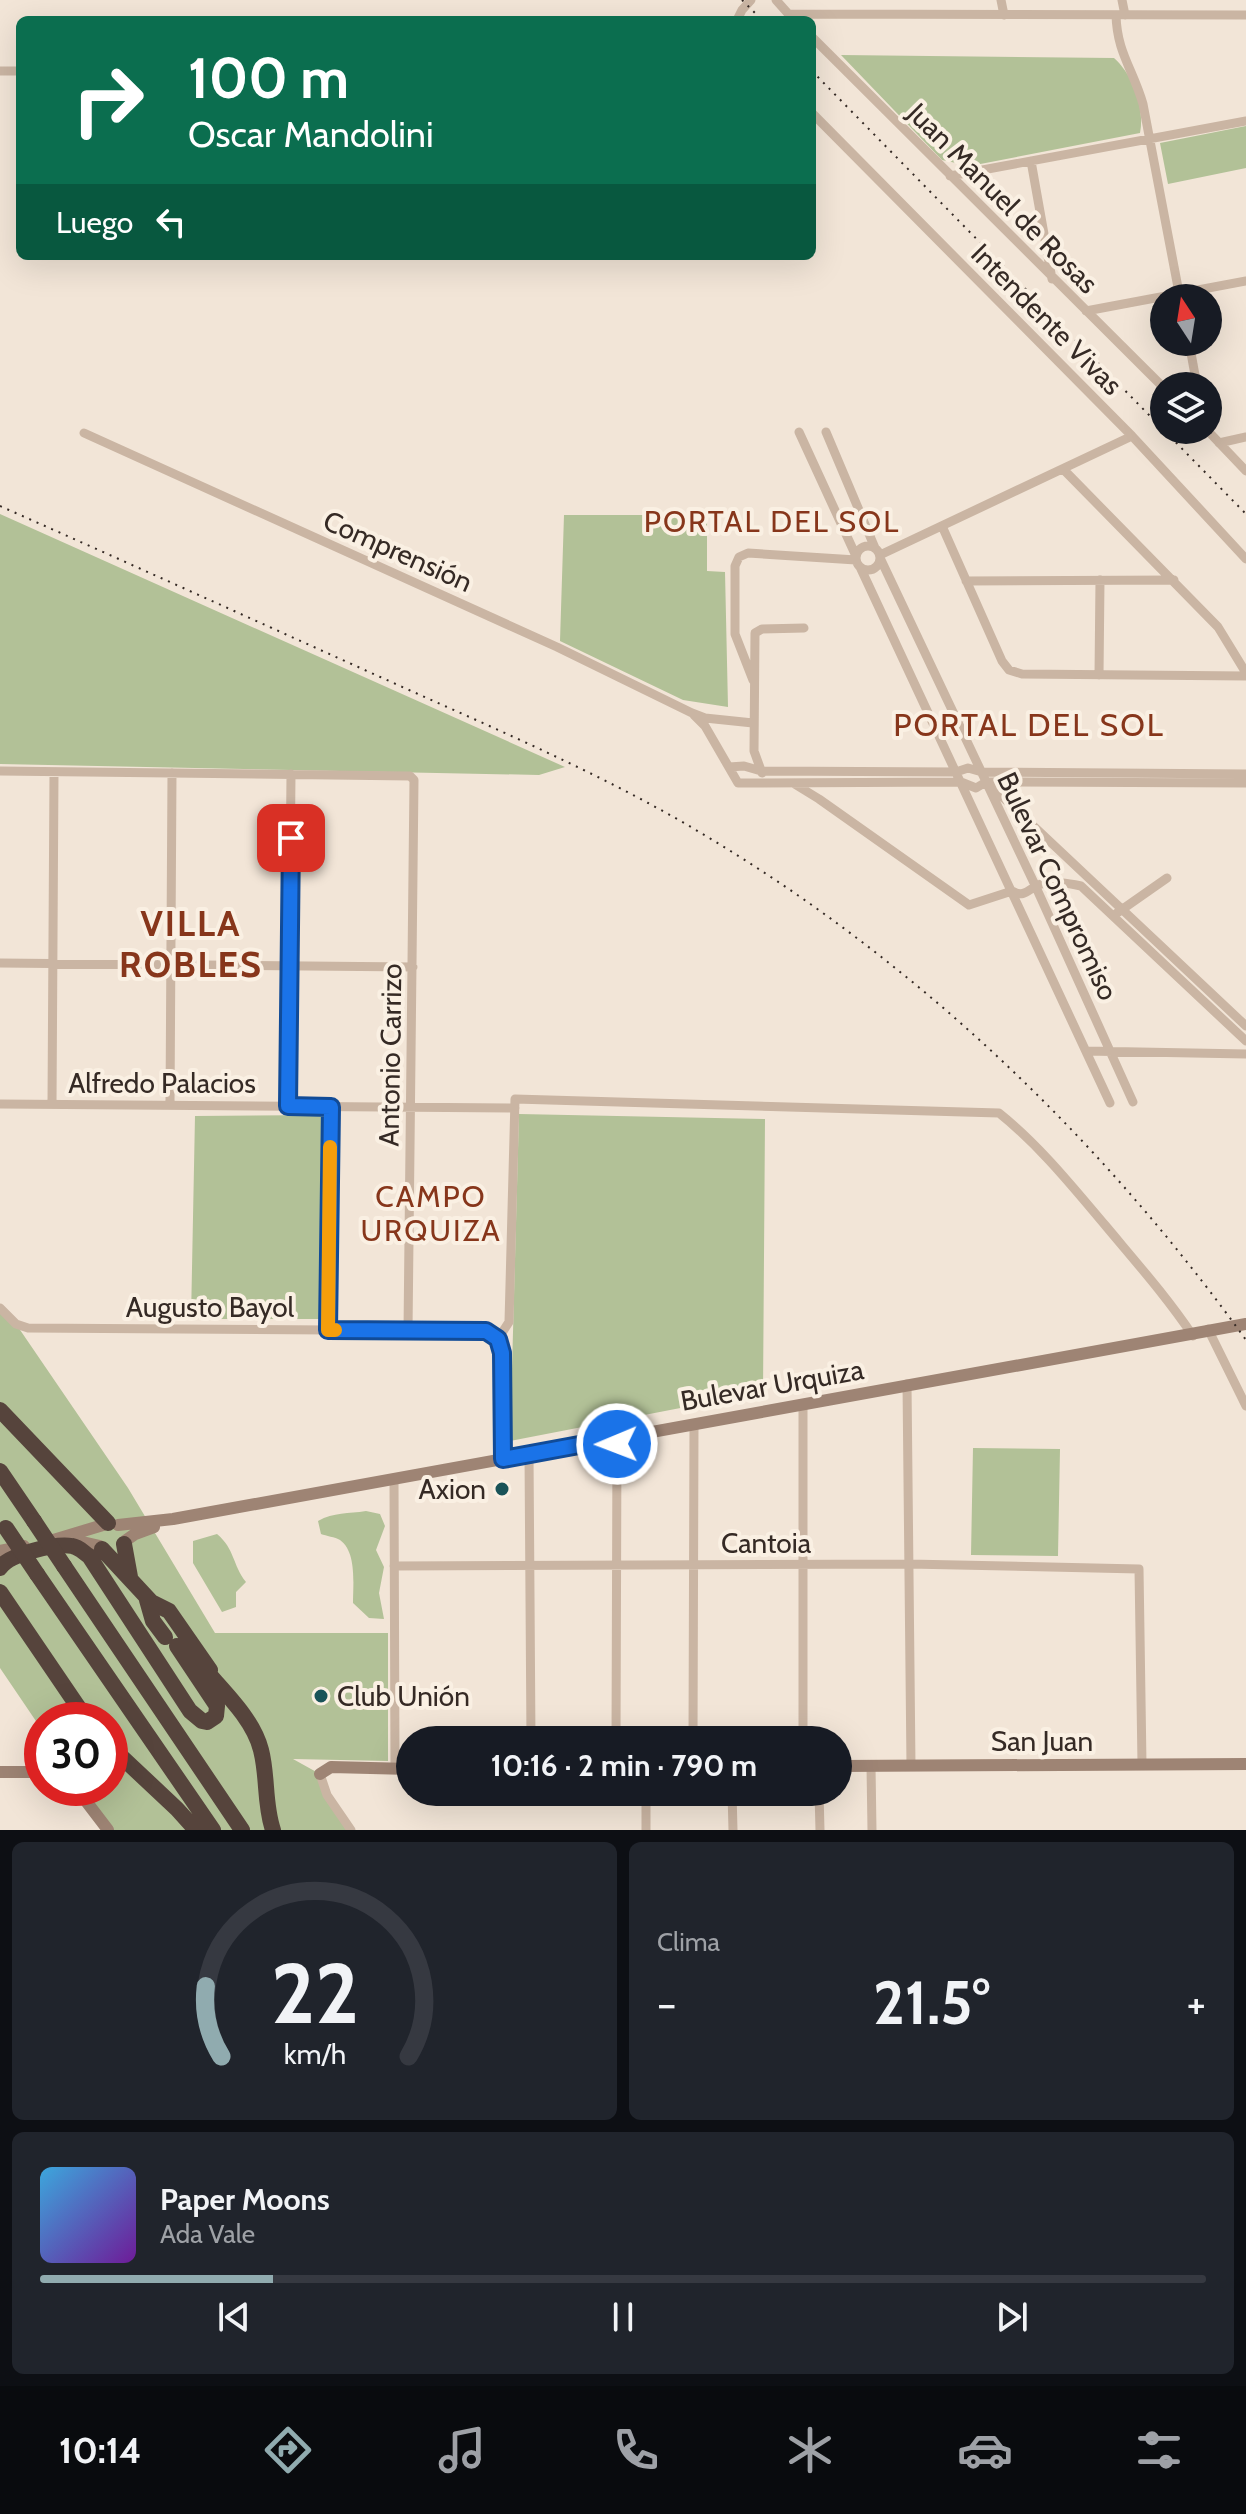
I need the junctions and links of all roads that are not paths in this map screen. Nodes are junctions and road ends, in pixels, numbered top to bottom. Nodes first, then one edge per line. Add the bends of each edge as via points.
1 (751, 0) edge
2 (776, 0) edge
3 (1001, 0) edge
4 (1122, 0) edge
5 (1004, 15) junction
6 (1120, 15) junction
7 (1246, 15) edge
8 (739, 16) edge
9 (791, 16) edge
10 (816, 17) edge
11 (816, 41) edge
12 (816, 117) edge
13 (1246, 121) edge
14 (1149, 139) junction
15 (1031, 161) junction
16 (950, 176) junction
17 (1052, 279) junction
18 (1246, 281) edge
19 (1178, 284) edge
20 (1222, 286) edge
21 (1150, 301) edge
22 (1086, 311) junction
23 (1150, 374) edge
24 (799, 432) dead end
25 (826, 432) dead end
26 (84, 433) dead end
27 (1132, 436) junction
28 (1246, 437) edge
29 (1222, 442) edge
30 (1220, 444) edge
31 (1063, 469) junction
32 (1246, 471) edge
33 (942, 526) junction
34 (879, 554) junction
35 (1246, 559) edge
36 (857, 562) junction
37 (1100, 580) junction
38 (1174, 580) junction
39 (966, 581) junction
40 (804, 628) dead end
41 (1246, 674) edge
42 (1099, 675) junction
43 (753, 680) junction
44 (692, 713) junction
45 (753, 723) junction
46 (729, 767) junction
47 (0, 771) edge
48 (761, 771) junction
49 (54, 772) junction
50 (172, 773) junction
51 (291, 774) junction
52 (1246, 774) edge
53 (959, 777) junction
54 (984, 777) junction
55 (770, 782) junction
56 (790, 782) junction
57 (1246, 783) edge
58 (1167, 878) dead end
59 (1035, 885) junction
60 (1012, 891) junction
61 (1123, 909) junction
62 (1112, 916) junction
63 (0, 963) edge
64 (53, 964) junction
65 (171, 965) junction
66 (289, 966) junction
67 (413, 967) junction
68 (1246, 1026) edge
69 (1244, 1039) edge
70 (1086, 1051) junction
71 (1110, 1053) junction
72 (1246, 1054) edge
73 (1133, 1102) dead end
74 (1110, 1103) dead end
75 (0, 1104) edge
76 (52, 1104) junction
77 (515, 1104) junction
78 (170, 1105) junction
79 (288, 1106) junction
80 (331, 1107) junction
81 (412, 1108) junction
82 (0, 1308) edge
83 (1246, 1324) edge
84 (328, 1330) junction
85 (1246, 1330) edge
86 (408, 1331) junction
87 (1210, 1332) junction
88 (1193, 1335) junction
89 (498, 1339) junction
90 (907, 1388) junction
91 (1246, 1406) edge
92 (803, 1407) junction
93 (0, 1410) edge
94 (694, 1427) junction
95 (617, 1441) junction
96 (529, 1457) junction
97 (502, 1462) junction
98 (0, 1471) edge
99 (394, 1482) junction
100 (3, 1524) edge
101 (110, 1524) junction
102 (61, 1539) junction
103 (124, 1543) junction
104 (101, 1548) junction
105 (0, 1551) edge
106 (909, 1564) junction
107 (616, 1565) junction
108 (693, 1565) junction
109 (803, 1565) junction
110 (394, 1566) junction
111 (530, 1566) junction
112 (0, 1568) edge
113 (132, 1582) junction
114 (0, 1592) edge
115 (147, 1600) junction
116 (215, 1690) junction
117 (75, 1702) edge
118 (531, 1726) edge
119 (616, 1726) edge
120 (693, 1726) edge
121 (803, 1726) edge
122 (128, 1763) edge
123 (1142, 1764) junction
124 (1246, 1764) edge
125 (852, 1766) edge
126 (871, 1766) junction
127 (911, 1766) junction
128 (395, 1769) joint
129 (0, 1772) edge
130 (24, 1772) edge
131 (320, 1774) joint
132 (90, 1806) edge
133 (646, 1806) edge
134 (732, 1806) edge
135 (819, 1806) edge
136 (108, 1830) edge
137 (196, 1830) edge
138 (213, 1830) edge
139 (242, 1830) edge
140 (273, 1830) edge
141 (351, 1830) edge
142 (646, 1830) edge
143 (733, 1830) edge
144 (820, 1830) edge
145 (872, 1830) edge

1 - 8 street
2 - 9 street
3 - 5 street
4 - 6 street
5 - 6 street
5 - 10 street
6 - 7 street
6 - 14 street via 1120,50 1136,79
11 - 16 street, Juan Manuel de Rosas
12 - 27 street, Intendente Vivas
13 - 14 street
14 - 15 street
14 - 19 street
15 - 16 street
15 - 17 street
16 - 17 street, Juan Manuel de Rosas
17 - 22 street, Juan Manuel de Rosas
18 - 20 street
21 - 22 street
22 - 23 street, Juan Manuel de Rosas
24 - 36 street, Bulevar Compromiso
25 - 34 street, Bulevar Compromiso
26 - 44 street, Comprensión
27 - 31 street
27 - 35 street, Intendente Vivas
28 - 29 street
30 - 32 street
31 - 33 street
31 - 38 street
33 - 34 street
33 - 39 street
34 - 36 street via 863,547
34 - 36 street via 873,570
34 - 54 street, Bulevar Compromiso
36 - 43 street via 748,553 739,557 735,634
36 - 53 street, Bulevar Compromiso
37 - 38 street
37 - 39 street
37 - 42 street
38 - 41 street via 1218,627
39 - 42 street via 1009,670
40 - 43 street via 755,633
41 - 42 street
43 - 45 street
44 - 45 street, Comprensión
44 - 46 street, Comprensión
45 - 48 street
46 - 48 street
46 - 55 street via 738,783
47 - 49 street
48 - 53 street
48 - 55 street
49 - 50 street
49 - 64 street
50 - 51 street
50 - 65 street
51 - 66 street
51 - 67 street, Antonio Carrizo via 414,780
52 - 54 street
53 - 54 street via 968,768
53 - 54 street via 976,788
53 - 56 street
53 - 60 street, Bulevar Compromiso
54 - 57 street
54 - 59 street, Bulevar Compromiso
54 - 61 street
55 - 56 street
56 - 60 street via 969,905
58 - 61 street
59 - 60 street via 1026,894
59 - 62 street via 1081,886
59 - 71 street, Bulevar Compromiso
60 - 70 street, Bulevar Compromiso
61 - 62 street
61 - 68 street
62 - 69 street
63 - 64 street
64 - 65 street
64 - 76 street
65 - 66 street
65 - 78 street
66 - 67 street
66 - 79 street
67 - 81 street, Antonio Carrizo
68 - 69 street
70 - 71 street
70 - 74 street, Bulevar Compromiso
71 - 72 street
71 - 73 street, Bulevar Compromiso
75 - 76 street, Alfredo Palacios
76 - 78 street, Alfredo Palacios
77 - 81 street, Alfredo Palacios
77 - 88 street, Alfredo Palacios via 999,1113 1080,1196
77 - 89 street via 509,1322
78 - 79 street, Alfredo Palacios
79 - 80 street, Alfredo Palacios
80 - 81 street, Alfredo Palacios
80 - 84 street
81 - 86 street, Antonio Carrizo
82 - 84 street, Augusto Bayol via 28,1328
83 - 87 main road, Bulevar Urquiza
84 - 86 street, Augusto Bayol
85 - 87 main road, Bulevar Urquiza
86 - 89 street, Augusto Bayol via 486,1331
87 - 88 main road, Bulevar Urquiza
87 - 91 street
88 - 90 main road, Bulevar Urquiza
89 - 97 street
90 - 92 main road, Bulevar Urquiza
90 - 106 street
92 - 94 main road, Bulevar Urquiza
92 - 109 street
93 - 101 highway
94 - 95 main road, Bulevar Urquiza
94 - 108 street
95 - 96 main road, Bulevar Urquiza
95 - 107 street
96 - 97 main road, Bulevar Urquiza
96 - 111 street
97 - 99 main road, Bulevar Urquiza
98 - 139 highway, bridge
99 - 101 main road, Bulevar Urquiza via 173,1519
99 - 103 main road, Bulevar Urquiza via 147,1528
99 - 110 street
100 - 138 highway, bridge
101 - 102 main road, Bulevar Urquiza
101 - 103 main road via 125,1532
101 - 104 main road via 97,1533
102 - 104 main road, Bulevar Urquiza
102 - 105 main road, Bulevar Urquiza
103 - 104 main road via 114,1551
103 - 113 highway
104 - 113 highway
106 - 109 street, Cantoia
106 - 123 street, Cantoia via 1139,1569
106 - 127 street
107 - 108 street, Cantoia
107 - 111 street, Cantoia
107 - 119 street
108 - 109 street, Cantoia
108 - 120 street
109 - 121 street
110 - 111 street, Cantoia
110 - 128 street
111 - 118 street
112 - 116 highway via 12,1556 62,1546 79,1548 198,1719 207,1722 216,1716
113 - 115 highway
114 - 117 highway
115 - 116 highway via 164,1615 173,1640
115 - 116 highway via 169,1611
116 - 140 highway via 247,1721 261,1748
122 - 137 highway
123 - 124 main road, San Juan
123 - 127 main road, San Juan
125 - 126 main road, San Juan
126 - 127 main road, San Juan
126 - 145 street
128 - 131 main road via 331,1767
129 - 130 main road
131 - 141 street via 327,1795
132 - 136 main road
133 - 142 street
134 - 143 street
135 - 144 street

